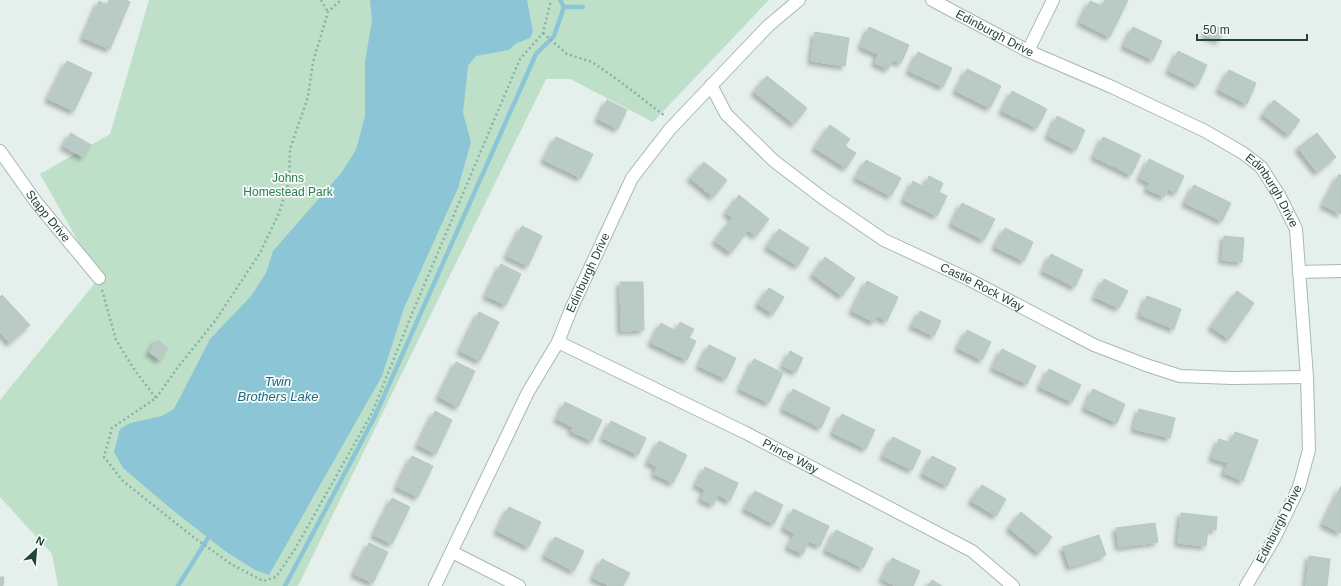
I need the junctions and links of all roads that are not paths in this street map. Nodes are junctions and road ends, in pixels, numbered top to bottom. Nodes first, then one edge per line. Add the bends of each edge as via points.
1 (799, 0) edge
2 (932, 0) edge
3 (1053, 0) edge
4 (1028, 51) junction
5 (711, 85) junction
6 (0, 151) edge
7 (1341, 271) edge
8 (1299, 272) junction
9 (99, 278) road end
10 (558, 342) junction
11 (1307, 377) junction
12 (452, 552) junction
13 (435, 586) edge
14 (519, 586) edge
15 (1014, 586) edge
16 (1246, 586) edge

1 - 5 street, Edinburgh Drive via 768,26
2 - 4 street, Edinburgh Drive
3 - 4 street
4 - 8 street, Edinburgh Drive via 1205,131 1243,153 1261,167 1296,229
5 - 10 street, Edinburgh Drive via 674,124 632,178
5 - 11 street, Castle Rock Way via 726,114 774,162 884,240 968,279 1094,345 1180,376
6 - 9 street, Stapp Drive via 36,202
7 - 8 street
8 - 11 street, Edinburgh Drive
10 - 12 street, Edinburgh Drive via 528,392
10 - 15 street, Prince Way via 746,433 972,551
11 - 16 street, Edinburgh Drive via 1309,450 1299,487 1274,539
12 - 13 street, Edinburgh Drive
12 - 14 street

